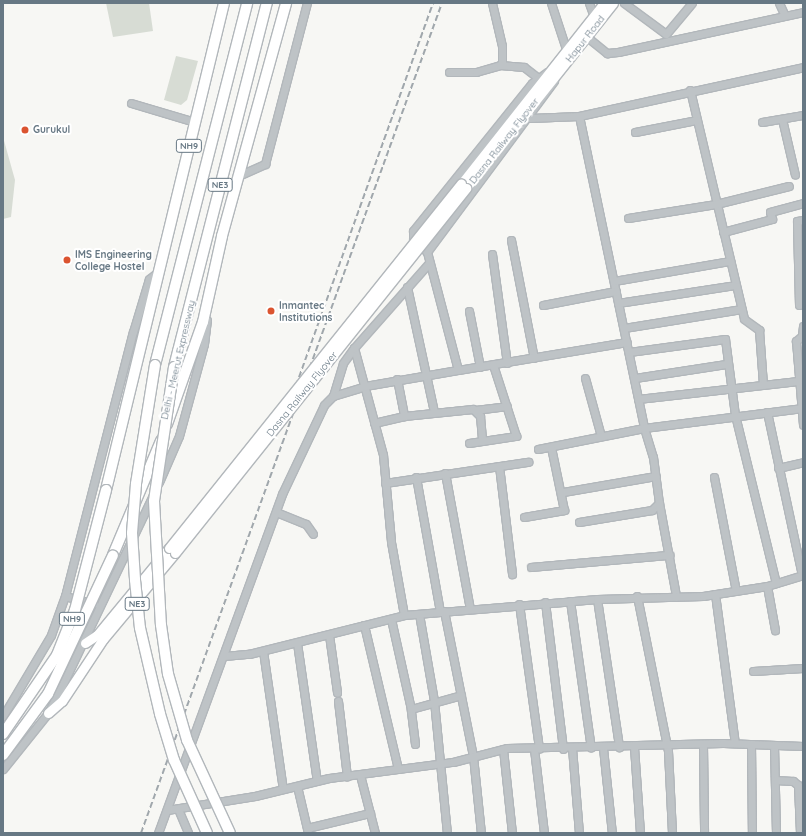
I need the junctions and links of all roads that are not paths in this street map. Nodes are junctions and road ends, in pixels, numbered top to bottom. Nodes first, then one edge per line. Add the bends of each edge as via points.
1 (224, 3) edge
2 (247, 3) edge
3 (267, 3) edge
4 (286, 3) edge
5 (307, 3) edge
6 (492, 3) edge
7 (551, 3) edge
8 (589, 3) edge
9 (604, 3) edge
10 (613, 3) edge
11 (624, 3) edge
12 (692, 3) edge
13 (779, 3) edge
14 (803, 12) edge
15 (785, 16) junction
16 (594, 17) junction
17 (587, 37) junction
18 (567, 52) junction
19 (502, 65) junction
20 (803, 67) edge
21 (448, 72) dead end
22 (554, 73) junction
23 (538, 78) junction
24 (690, 90) junction
25 (535, 95) junction
26 (131, 103) dead end
27 (803, 115) edge
28 (579, 116) junction
29 (530, 118) junction
30 (782, 119) junction
31 (696, 120) junction
32 (195, 122) junction
33 (762, 122) dead end
34 (635, 132) dead end
35 (795, 175) dead end
36 (238, 176) junction
37 (789, 186) dead end
38 (803, 203) edge
39 (716, 204) junction
40 (628, 218) dead end
41 (803, 220) edge
42 (723, 232) junction
43 (511, 240) dead end
44 (427, 252) junction
45 (492, 254) dead end
46 (730, 261) junction
47 (429, 263) junction
48 (158, 272) junction
49 (614, 281) junction
50 (735, 285) junction
51 (407, 287) junction
52 (210, 292) junction
53 (616, 292) junction
54 (618, 303) junction
55 (543, 304) dead end
56 (799, 305) dead end
57 (741, 309) junction
58 (469, 311) dead end
59 (803, 326) edge
60 (624, 328) junction
61 (802, 337) edge
62 (627, 342) junction
63 (354, 348) junction
64 (629, 352) junction
65 (534, 358) junction
66 (507, 363) junction
67 (726, 364) junction
68 (493, 365) junction
69 (480, 367) junction
70 (458, 370) junction
71 (428, 374) junction
72 (585, 378) dead end
73 (635, 378) junction
74 (397, 379) junction
75 (798, 381) junction
76 (763, 385) junction
77 (365, 386) junction
78 (730, 388) junction
79 (333, 396) junction
80 (638, 399) junction
81 (507, 406) junction
82 (802, 408) edge
83 (475, 410) junction
84 (434, 412) junction
85 (767, 412) junction
86 (404, 416) junction
87 (735, 416) junction
88 (374, 423) junction
89 (803, 426) edge
90 (644, 428) junction
91 (601, 436) junction
92 (482, 441) junction
93 (469, 443) dead end
94 (551, 447) junction
95 (538, 449) dead end
96 (528, 462) dead end
97 (803, 462) edge
98 (499, 466) junction
99 (778, 468) junction
100 (445, 473) junction
101 (656, 476) junction
102 (416, 477) junction
103 (714, 477) dead end
104 (385, 483) junction
105 (563, 492) junction
106 (659, 504) junction
107 (276, 512) junction
108 (524, 517) dead end
109 (580, 522) dead end
110 (313, 534) dead end
111 (669, 555) junction
112 (531, 567) dead end
113 (512, 574) dead end
114 (803, 575) edge
115 (776, 583) junction
116 (767, 586) junction
117 (736, 591) junction
118 (715, 594) junction
119 (65, 596) junction
120 (637, 596) junction
121 (676, 596) junction
122 (598, 599) junction
123 (570, 601) junction
124 (545, 602) junction
125 (519, 604) junction
126 (101, 606) junction
127 (470, 608) junction
128 (442, 611) junction
129 (419, 614) junction
130 (404, 615) junction
131 (391, 619) junction
132 (364, 626) junction
133 (775, 630) dead end
134 (329, 635) junction
135 (86, 643) junction
136 (297, 643) junction
137 (263, 651) junction
138 (224, 656) junction
139 (803, 668) edge
140 (752, 671) dead end
141 (27, 686) junction
142 (58, 689) junction
143 (337, 692) dead end
144 (461, 695) junction
145 (338, 701) dead end
146 (434, 701) junction
147 (411, 709) junction
148 (4, 713) edge
149 (48, 713) junction
150 (3, 734) edge
151 (735, 743) junction
152 (415, 744) dead end
153 (751, 744) junction
154 (703, 745) junction
155 (774, 745) junction
156 (667, 746) junction
157 (803, 746) edge
158 (619, 747) junction
159 (634, 747) junction
160 (572, 748) junction
161 (591, 748) junction
162 (603, 748) junction
163 (503, 749) junction
164 (537, 749) junction
165 (563, 749) junction
166 (3, 755) edge
167 (472, 756) junction
168 (442, 764) junction
169 (3, 769) edge
170 (398, 770) junction
171 (360, 775) junction
172 (348, 776) junction
173 (318, 780) junction
174 (774, 780) junction
175 (297, 786) junction
176 (283, 789) junction
177 (178, 809) junction
178 (167, 810) junction
179 (370, 813) junction
180 (308, 830) edge
181 (158, 833) edge
182 (188, 833) edge
183 (207, 833) edge
184 (230, 833) edge
185 (374, 833) edge
186 (447, 833) edge
187 (481, 833) edge
188 (512, 833) edge
189 (544, 833) edge
190 (579, 833) edge
191 (612, 833) edge
192 (640, 833) edge
193 (672, 833) edge
194 (704, 833) edge
195 (752, 833) edge
196 (776, 833) edge
197 (800, 833) edge

1 - 32 highway, NH9
2 - 183 highway, Delhi - Meerut Expressway / NE3, bridge via 155,365 136,484 132,533 140,628 160,714 174,760
3 - 184 highway, Delhi - Meerut Expressway / NE3, bridge via 174,367 154,501 160,625 168,674 187,740
4 - 36 highway, NH9
5 - 36 street via 265,164
6 - 19 street via 502,46
7 - 18 street
8 - 16 street
9 - 16 main road, Hapur Road
10 - 17 main road, Hapur Road
11 - 12 street via 666,34
13 - 15 street
14 - 15 street
15 - 17 street via 618,52 607,52
16 - 18 main road, Hapur Road
17 - 22 main road, Hapur Road
18 - 22 main road, Hapur Road
19 - 21 street via 476,72
19 - 23 street via 524,67
20 - 24 street
22 - 23 street
22 - 25 main road, Dasna Railway Flyover
22 - 29 street
23 - 44 street via 413,231 413,239
24 - 28 street
24 - 31 street
25 - 135 main road, Dasna Railway Flyover, bridge via 101,631
25 - 149 main road, Dasna Railway Flyover, bridge via 87,660 62,700
26 - 32 street
27 - 30 street
28 - 29 street
28 - 49 street
29 - 44 street
30 - 33 street
30 - 35 street
31 - 34 street
31 - 39 street
32 - 48 highway, NH9
36 - 52 highway, NH9
37 - 39 street
38 - 42 street via 770,212 772,219
39 - 40 street
39 - 42 street
41 - 56 street via 797,221
42 - 46 street
43 - 65 street
44 - 47 street
45 - 66 street
46 - 49 street
46 - 50 street
47 - 51 street
47 - 70 street
48 - 119 street via 149,279 133,332
48 - 150 highway, NH9, bridge via 75,610 44,678
49 - 53 street
50 - 54 street
50 - 57 street
51 - 63 street
51 - 71 street
52 - 126 street via 204,344 179,436
52 - 166 highway, NH9, bridge via 179,395 113,555 48,694
53 - 54 street
53 - 55 street
54 - 60 street
57 - 60 street
57 - 76 street via 746,324 757,326 759,330
58 - 69 street
59 - 61 street
60 - 62 street
61 - 75 street via 796,340
62 - 64 street
62 - 65 street
63 - 77 street
63 - 79 street via 343,363
64 - 67 street via 725,339
64 - 73 street
65 - 66 street
66 - 68 street
67 - 73 street
67 - 78 street
68 - 69 street
68 - 81 street
69 - 70 street
70 - 71 street
71 - 74 street
71 - 84 street
72 - 91 street
73 - 80 street
74 - 77 street
74 - 86 street
75 - 76 street
75 - 82 street
76 - 78 street
77 - 79 street
77 - 88 street
78 - 80 street
78 - 87 street
79 - 107 street via 310,432
80 - 90 street
81 - 83 street
81 - 92 street via 516,436
82 - 85 street
82 - 89 street
83 - 84 street
83 - 92 street via 480,416
84 - 86 street
85 - 87 street
85 - 99 street
86 - 88 street
87 - 90 street
87 - 115 street
88 - 104 street via 383,455
90 - 91 street
90 - 101 street
91 - 94 street
92 - 93 street
94 - 95 street
94 - 105 street
96 - 98 street
97 - 99 street
98 - 100 street
98 - 113 street
99 - 114 street
100 - 102 street
100 - 127 street
101 - 105 street
101 - 106 street
102 - 104 street
102 - 128 street
103 - 117 street
104 - 130 street
105 - 108 street via 566,505 561,512
106 - 109 street via 652,510
106 - 111 street
107 - 110 street via 306,524
107 - 138 street
111 - 112 street
111 - 121 street
114 - 115 street
115 - 116 street
116 - 117 street
116 - 133 street
117 - 118 street
118 - 121 street
118 - 151 street
119 - 126 street
119 - 141 street via 51,635
120 - 121 street
120 - 122 street
120 - 156 street
122 - 123 street
122 - 158 street
123 - 124 street
123 - 161 street
124 - 125 street
124 - 165 street
125 - 127 street
125 - 164 street
126 - 135 street
127 - 128 street
128 - 129 street
128 - 144 street
129 - 130 street
129 - 146 street
130 - 131 street
131 - 132 street
131 - 147 street
132 - 134 street
132 - 170 street
134 - 136 street
134 - 143 street
135 - 142 street
136 - 137 street
136 - 173 street
137 - 138 street
137 - 176 street
138 - 178 street
139 - 140 street
141 - 142 street
141 - 148 street
142 - 149 street
144 - 146 street
144 - 167 street
145 - 172 street
146 - 147 street
146 - 168 street
147 - 152 street
149 - 169 street
151 - 153 street
151 - 154 street
153 - 155 street
153 - 195 street
154 - 156 street
154 - 194 street
155 - 157 street
155 - 174 street
156 - 159 street
156 - 193 street
158 - 159 street
158 - 162 street
159 - 192 street
160 - 161 street
160 - 165 street
160 - 190 street
161 - 162 street
162 - 191 street
163 - 164 street
163 - 167 street
163 - 188 street
164 - 165 street
164 - 189 street
167 - 168 street
167 - 187 street
168 - 170 street
168 - 186 street
170 - 171 street
171 - 172 street
171 - 179 street
172 - 173 street
173 - 175 street
174 - 196 street
174 - 197 street via 793,781 798,785
175 - 176 street
175 - 180 street
176 - 177 street
177 - 178 street
177 - 182 street
178 - 181 street
179 - 180 street
179 - 185 street

